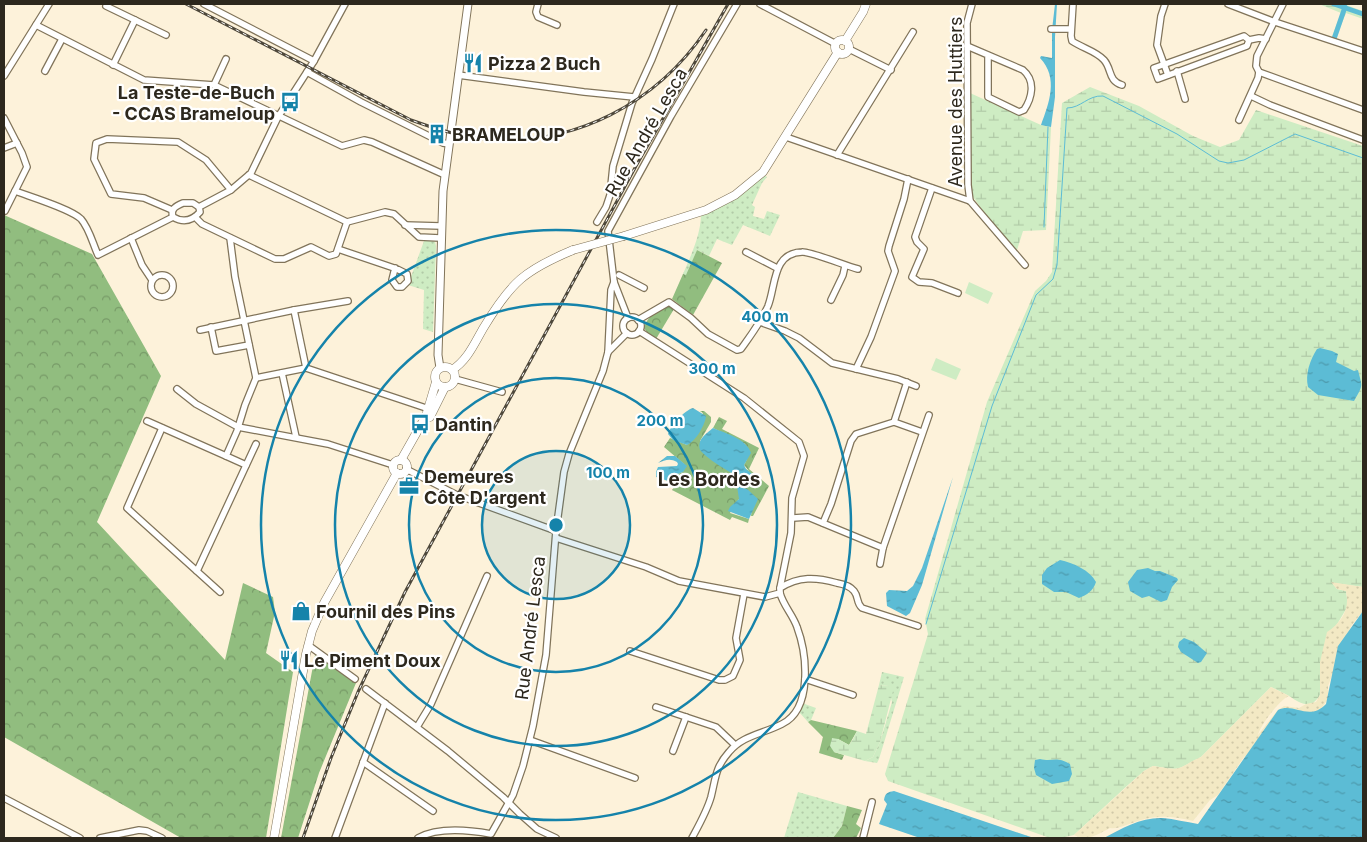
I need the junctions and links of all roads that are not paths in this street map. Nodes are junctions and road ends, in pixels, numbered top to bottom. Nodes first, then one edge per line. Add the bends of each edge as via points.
1 (49, 4) edge
2 (204, 4) edge
3 (345, 4) edge
4 (468, 4) edge
5 (538, 4) edge
6 (674, 4) edge
7 (737, 4) edge
8 (760, 4) edge
9 (866, 4) edge
10 (972, 4) edge
11 (1073, 4) edge
12 (1165, 4) edge
13 (1228, 4) edge
14 (1283, 4) edge
15 (106, 6) dead end
16 (135, 20) junction
17 (1275, 22) junction
18 (36, 25) junction
19 (557, 25) dead end
20 (1051, 28) dead end
21 (1071, 29) junction
22 (913, 32) dead end
23 (166, 35) dead end
24 (62, 39) junction
25 (1266, 39) junction
26 (1249, 40) junction
27 (847, 45) junction
28 (967, 46) junction
29 (837, 48) junction
30 (1363, 51) edge
31 (988, 55) junction
32 (226, 60) dead end
33 (314, 61) junction
34 (113, 65) junction
35 (1164, 65) junction
36 (891, 70) junction
37 (44, 71) dead end
38 (307, 72) junction
39 (1177, 72) junction
40 (1259, 72) junction
41 (458, 75) junction
42 (1168, 75) junction
43 (4, 76) edge
44 (214, 85) junction
45 (1122, 85) dead end
46 (1251, 96) junction
47 (634, 97) junction
48 (1185, 99) dead end
49 (1363, 110) edge
50 (278, 117) junction
51 (4, 118) edge
52 (1239, 120) dead end
53 (786, 137) junction
54 (1363, 140) edge
55 (17, 144) junction
56 (448, 144) junction
57 (4, 148) edge
58 (837, 154) junction
59 (445, 175) junction
60 (249, 176) junction
61 (908, 179) junction
62 (932, 188) junction
63 (231, 190) junction
64 (15, 191) junction
65 (970, 201) junction
66 (199, 206) junction
67 (6, 211) dead end
68 (172, 214) junction
69 (195, 217) junction
70 (346, 222) junction
71 (597, 222) dead end
72 (405, 225) junction
73 (441, 226) junction
74 (131, 238) junction
75 (230, 238) junction
76 (440, 238) junction
77 (338, 249) junction
78 (746, 252) dead end
79 (1025, 265) dead end
80 (845, 266) junction
81 (395, 268) dead end
82 (777, 268) junction
83 (858, 269) dead end
84 (619, 275) dead end
85 (152, 280) dead end
86 (614, 282) junction
87 (644, 288) dead end
88 (958, 293) dead end
89 (831, 300) dead end
90 (348, 301) dead end
91 (294, 310) junction
92 (628, 318) junction
93 (638, 320) junction
94 (244, 321) junction
95 (760, 322) junction
96 (609, 324) junction
97 (623, 326) junction
98 (211, 328) junction
99 (200, 330) dead end
100 (639, 331) junction
101 (627, 333) junction
102 (249, 344) junction
103 (608, 352) junction
104 (306, 368) junction
105 (440, 368) junction
106 (856, 369) junction
107 (452, 370) junction
108 (282, 373) junction
109 (256, 378) junction
110 (455, 379) junction
111 (436, 382) junction
112 (907, 382) junction
113 (916, 386) dead end
114 (445, 387) junction
115 (177, 389) dead end
116 (502, 392) dead end
117 (429, 410) junction
118 (929, 415) dead end
119 (148, 421) dead end
120 (894, 422) junction
121 (238, 427) junction
122 (162, 428) junction
123 (922, 432) junction
124 (296, 437) junction
125 (256, 444) dead end
126 (226, 456) junction
127 (404, 464) junction
128 (393, 465) junction
129 (246, 466) junction
130 (397, 473) junction
131 (793, 518) junction
132 (823, 523) junction
133 (556, 534) junction
134 (883, 548) junction
135 (880, 564) dead end
136 (197, 571) junction
137 (487, 576) dead end
138 (780, 590) junction
139 (220, 592) dead end
140 (744, 594) junction
141 (918, 626) dead end
142 (308, 645) junction
143 (630, 651) dead end
144 (354, 679) dead end
145 (805, 679) junction
146 (366, 688) dead end
147 (853, 696) dead end
148 (385, 703) junction
149 (656, 707) dead end
150 (686, 717) junction
151 (418, 727) junction
152 (530, 740) junction
153 (735, 745) junction
154 (673, 751) dead end
155 (363, 762) junction
156 (635, 778) dead end
157 (4, 798) edge
158 (872, 802) dead end
159 (509, 803) junction
160 (433, 811) dead end
161 (490, 836) edge
162 (80, 838) edge
163 (100, 838) edge
164 (162, 838) edge
165 (274, 838) edge
166 (335, 838) edge
167 (418, 838) edge
168 (556, 838) edge
169 (692, 838) edge
170 (863, 838) edge

1 - 18 street
2 - 33 street
3 - 33 street
4 - 41 street
5 - 19 street via 538,18
6 - 47 street
7 - 86 street, Rue André Lesca via 608,231
8 - 29 street
9 - 27 main road
10 - 28 street, Avenue des Huttiers via 967,23
11 - 21 street
12 - 35 street via 1157,45
13 - 17 street
14 - 17 street
15 - 16 street
16 - 23 street
16 - 34 street
17 - 25 street
17 - 30 street
18 - 24 street
18 - 43 street
20 - 21 street
21 - 45 street via 1072,41 1106,61 1112,79
22 - 36 street
24 - 34 street
24 - 37 street
25 - 26 street
25 - 40 street via 1256,60
26 - 35 street via 1244,36
26 - 39 street via 1247,46
27 - 29 main road via 841,40
27 - 29 main road via 844,53
27 - 36 street
28 - 31 street
28 - 65 street, Avenue des Huttiers
29 - 53 main road
31 - 31 street via 1027,74 1032,87 1030,102 1024,110 1019,112 988,97
32 - 44 street
33 - 38 street
34 - 44 street via 144,80
35 - 42 street
35 - 42 street via 1154,68 1158,78
36 - 58 street
38 - 50 street
38 - 56 street
39 - 42 street
39 - 48 street
40 - 46 street
40 - 49 street
41 - 47 street
41 - 56 street
44 - 50 street
46 - 52 street
46 - 54 street
47 - 71 street via 613,166 610,195
50 - 59 street via 342,146 364,140 372,142
50 - 60 street
51 - 55 street
53 - 58 street
53 - 107 main road, bridge via 763,172 735,195 706,210 573,250 528,272 500,301 464,361
55 - 57 street
55 - 64 street via 27,166
56 - 59 street
58 - 61 street
59 - 73 street
60 - 63 street
60 - 70 street
61 - 62 street
61 - 106 street via 888,251 895,272
62 - 65 street
62 - 88 street via 915,237 924,249 912,277
63 - 66 street
63 - 68 street via 206,160 178,142 106,139 96,143 94,159 112,194 144,198
64 - 67 street
64 - 74 street via 80,218 98,255
65 - 79 street
66 - 68 street via 183,203 176,206
66 - 69 street via 200,212
68 - 69 street via 181,221
68 - 74 street
69 - 75 street
70 - 72 street via 385,212 394,214
70 - 77 street
72 - 73 street
72 - 76 street via 419,237
73 - 76 street
74 - 85 street
75 - 77 street via 276,259 284,259 311,247 329,256 336,254
75 - 94 street
76 - 105 street
77 - 81 street
78 - 82 street
80 - 82 street via 803,251 787,256
80 - 83 street
80 - 89 street
82 - 95 street via 769,303
84 - 87 street
86 - 92 street, Rue André Lesca
86 - 96 street, Rue André Lesca
90 - 91 street
91 - 94 street
91 - 104 street
92 - 93 street
92 - 97 street
93 - 95 street via 669,302 708,334 737,350 742,349
93 - 100 street
94 - 98 street
94 - 102 street
95 - 106 street via 799,338 828,361
96 - 97 street
96 - 103 street, Rue André Lesca
97 - 101 street
98 - 99 street
98 - 102 street via 216,351
100 - 101 street
100 - 131 street via 744,398 799,442 804,456 792,498
101 - 103 street, Rue André Lesca
102 - 109 street
103 - 133 street, Rue André Lesca via 569,454
104 - 108 street
104 - 117 street
105 - 107 main road
105 - 111 main road
106 - 112 street
107 - 110 main road
108 - 109 street
108 - 124 street
109 - 121 street
110 - 114 main road
110 - 116 street
111 - 114 main road
111 - 117 main road
112 - 113 street
112 - 120 street
114 - 127 main road
115 - 121 street via 196,404
117 - 127 main road
118 - 123 street
119 - 122 street
120 - 123 street
120 - 132 street via 856,434 851,441
121 - 124 street
121 - 126 street
122 - 126 street
122 - 136 street via 127,508
123 - 134 street
124 - 128 street via 335,445
125 - 129 street
126 - 129 street
127 - 128 main road via 396,462
127 - 130 main road via 401,474
127 - 133 street via 457,495
128 - 130 main road
129 - 136 street
130 - 142 main road via 324,603
131 - 132 street via 808,517
131 - 138 street
132 - 134 street
133 - 140 street via 679,581
133 - 152 street, Rue André Lesca via 546,655
134 - 135 street
136 - 139 street
137 - 151 street
138 - 140 street via 765,597
138 - 141 street via 806,578 847,585 856,593 857,604 862,608
138 - 145 street via 801,639
140 - 143 street via 736,638 740,660 736,672 729,679 719,680
142 - 144 street
142 - 165 main road
145 - 147 street
145 - 153 street via 800,704 793,716
146 - 148 street
148 - 151 street
148 - 155 street
149 - 150 street
150 - 153 street via 716,727
150 - 154 street
151 - 159 street
152 - 156 street
152 - 159 street, Rue André Lesca via 520,778
153 - 169 street via 716,770 704,816
155 - 160 street
155 - 166 street
157 - 162 street
158 - 170 street
159 - 161 street, Rue André Lesca
159 - 168 street via 537,829
161 - 167 street, Rue André Lesca via 479,832 438,832
163 - 164 street via 139,830

